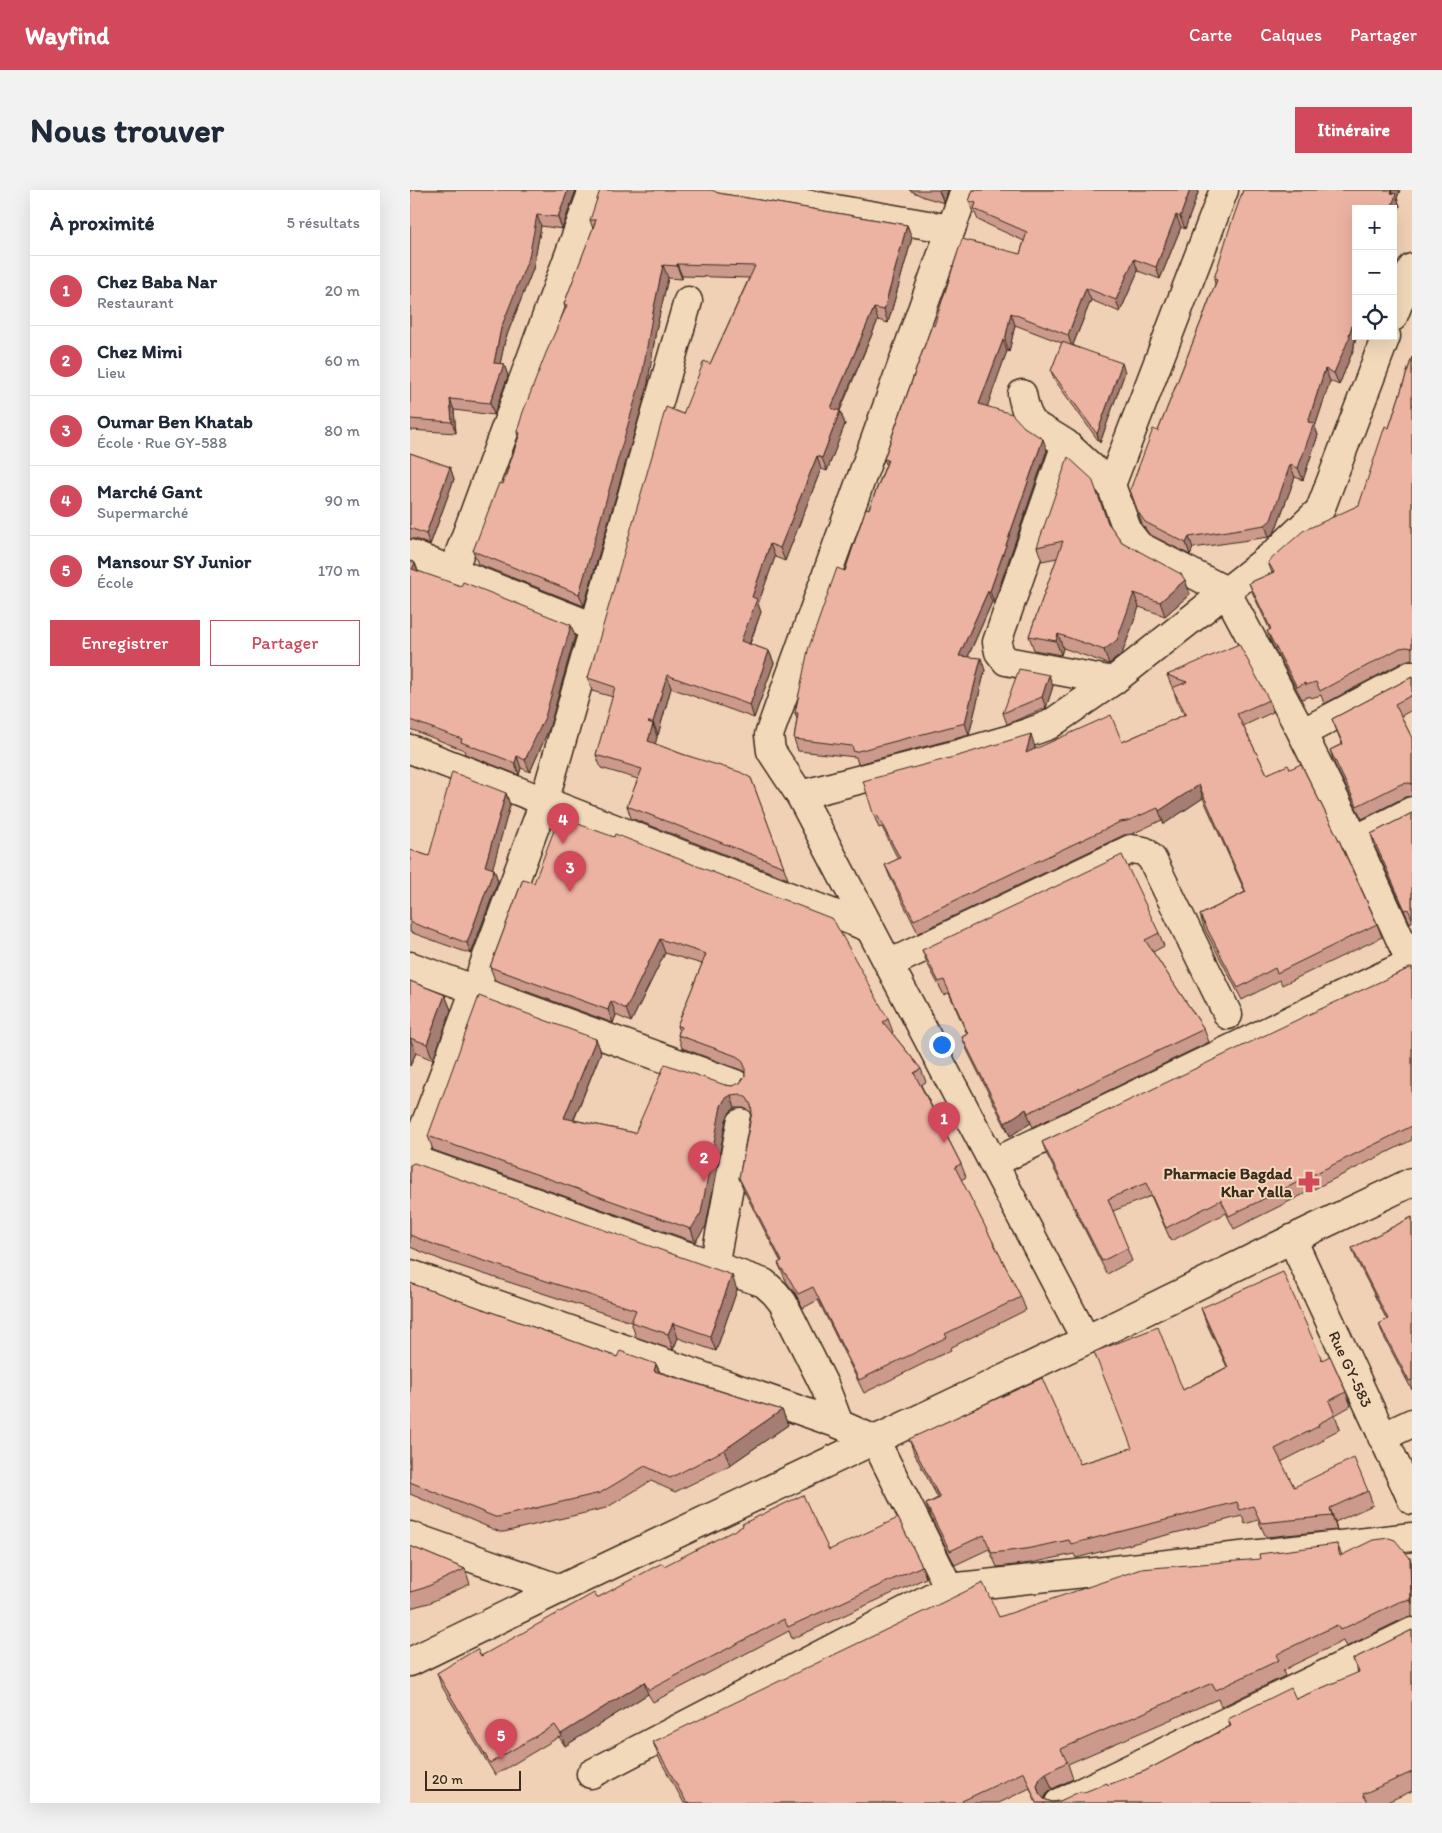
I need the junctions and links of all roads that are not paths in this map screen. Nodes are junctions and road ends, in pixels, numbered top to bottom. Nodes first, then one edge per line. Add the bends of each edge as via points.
1 (593, 190) edge
2 (725, 190) edge
3 (965, 190) edge
4 (1224, 190) edge
5 (952, 229) junction
6 (1412, 268) edge
7 (688, 301) dead end
8 (1397, 307) edge
9 (1384, 340) edge
10 (1022, 394) dead end
11 (1066, 444) junction
12 (1111, 485) junction
13 (410, 554) edge
14 (453, 571) junction
15 (1226, 591) junction
16 (594, 627) junction
17 (1412, 675) edge
18 (1114, 681) junction
19 (1302, 733) junction
20 (410, 749) edge
21 (800, 795) junction
22 (544, 802) junction
23 (1412, 810) edge
24 (1355, 840) junction
25 (870, 928) junction
26 (1412, 963) edge
27 (889, 964) junction
28 (410, 966) edge
29 (474, 990) junction
30 (1228, 1015) dead end
31 (735, 1084) edge
32 (741, 1123) dead end
33 (411, 1162) edge
34 (993, 1163) junction
35 (1412, 1182) edge
36 (1292, 1238) junction
37 (714, 1266) junction
38 (410, 1274) edge
39 (1086, 1340) junction
40 (1412, 1423) edge
41 (839, 1424) junction
42 (1382, 1437) junction
43 (875, 1440) junction
44 (1412, 1500) edge
45 (410, 1536) edge
46 (1412, 1537) edge
47 (949, 1588) junction
48 (560, 1589) junction
49 (1412, 1632) edge
50 (410, 1662) edge
51 (591, 1774) dead end
52 (1058, 1803) edge

1 - 14 street
2 - 5 street
3 - 5 street
4 - 12 street
5 - 21 street via 769,736 771,751
6 - 8 street
7 - 16 street
9 - 15 street via 1320,510 1275,553
10 - 11 street via 1030,421
11 - 12 street
11 - 18 street via 997,642 999,652 1006,661
12 - 15 street via 1128,532 1139,546
13 - 14 street
14 - 16 street
15 - 18 street
15 - 19 street
16 - 22 street
17 - 19 street
18 - 21 street via 1049,725 1011,739
19 - 24 street
20 - 22 street
21 - 25 street
22 - 25 street
22 - 29 street
23 - 24 street
24 - 26 street
25 - 27 street
26 - 34 street
27 - 30 street via 1131,849 1144,851 1152,859
27 - 34 street
28 - 29 street
29 - 31 street
29 - 33 street
32 - 37 street
33 - 37 street
34 - 39 street
35 - 36 street
36 - 39 street
36 - 42 street, Rue GY-583
37 - 41 street via 764,1283 783,1303 825,1387
38 - 41 street
39 - 43 street
40 - 42 street
41 - 43 street
42 - 44 street, Rue GY-583
43 - 47 street
43 - 48 street
45 - 48 street
46 - 47 street
47 - 51 street
48 - 50 street
49 - 52 street

